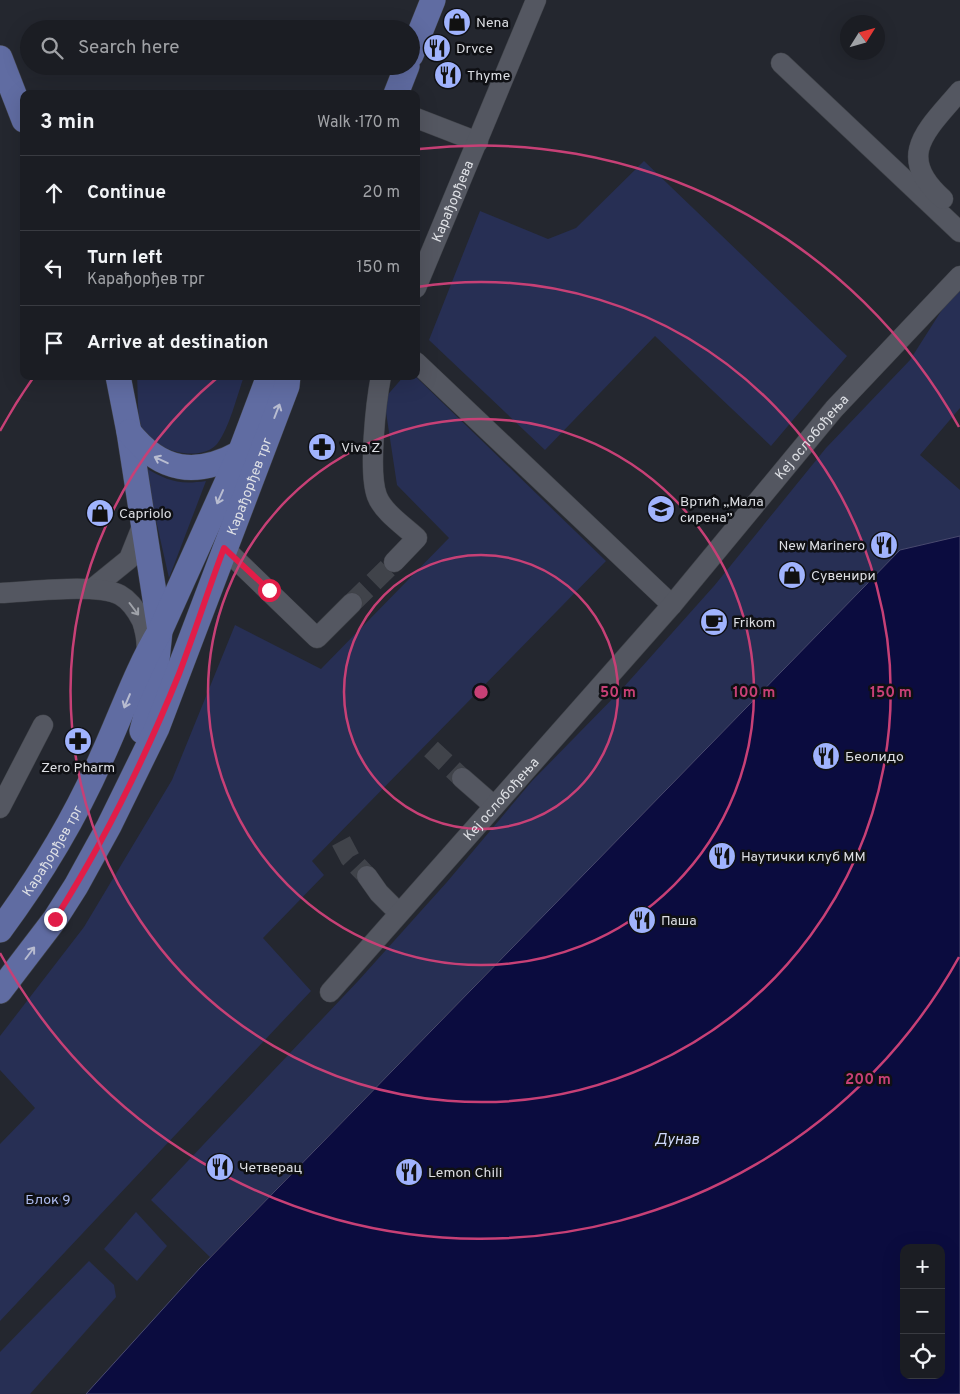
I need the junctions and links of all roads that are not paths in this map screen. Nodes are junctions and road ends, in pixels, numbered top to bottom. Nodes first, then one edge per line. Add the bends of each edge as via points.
1 (433, 0) edge
2 (536, 0) edge
3 (420, 32) edge
4 (0, 58) edge
5 (781, 63) dead end
6 (403, 75) edge
7 (398, 90) edge
8 (960, 91) edge
9 (20, 110) edge
10 (420, 120) edge
11 (478, 142) junction
12 (960, 214) edge
13 (960, 232) edge
14 (960, 276) edge
15 (420, 279) edge
16 (420, 366) edge
17 (119, 380) edge
18 (267, 380) edge
19 (288, 380) edge
20 (380, 380) edge
21 (129, 432) junction
22 (240, 453) junction
23 (144, 521) junction
24 (224, 548) junction
25 (394, 562) tunnel mouth
26 (92, 589) junction
27 (0, 593) edge
28 (668, 602) junction
29 (352, 603) tunnel mouth
30 (160, 631) junction
31 (146, 655) junction
32 (43, 725) dead end
33 (138, 765) junction
34 (462, 778) tunnel mouth
35 (489, 802) junction
36 (0, 808) edge
37 (367, 876) tunnel mouth
38 (395, 909) junction
39 (0, 930) edge
40 (360, 936) dead end
41 (0, 991) edge
42 (330, 992) dead end

1 - 3 main road
2 - 11 street, Карађорђева
4 - 9 main road
5 - 13 street
6 - 7 main road
8 - 12 street via 924,134 918,159 923,178
10 - 11 street, Карађорђева
11 - 15 street, Карађорђева
14 - 28 street, Кеј ослобођења via 834,409
16 - 28 street
17 - 21 main road
18 - 22 main road, Карађорђев трг
24 -> 19 main road, Карађорђев трг
20 - 25 street via 375,415 375,489 383,506 417,538
22 -> 21 main road via 204,468 176,466 150,455
21 - 23 main road
22 -> 30 main road, Карађорђев трг
23 - 26 street via 129,559
23 - 30 main road
24 - 29 street via 318,638
24 - 33 main road, Карађорђев трг via 180,671
26 - 27 street
26 -> 31 street via 122,596 136,611 145,630
28 - 35 street, Кеј ослобођења
30 - 31 main road, Карађорђев трг
30 - 33 main road via 157,669 141,731
31 -> 39 main road, Карађорђев трг via 76,809 45,866
32 - 36 street
41 -> 33 main road, Карађорђев трг via 76,886
34 - 35 street
35 - 38 street, Кеј ослобођења
37 - 38 street
38 - 40 street
38 - 42 street, Кеј ослобођења

